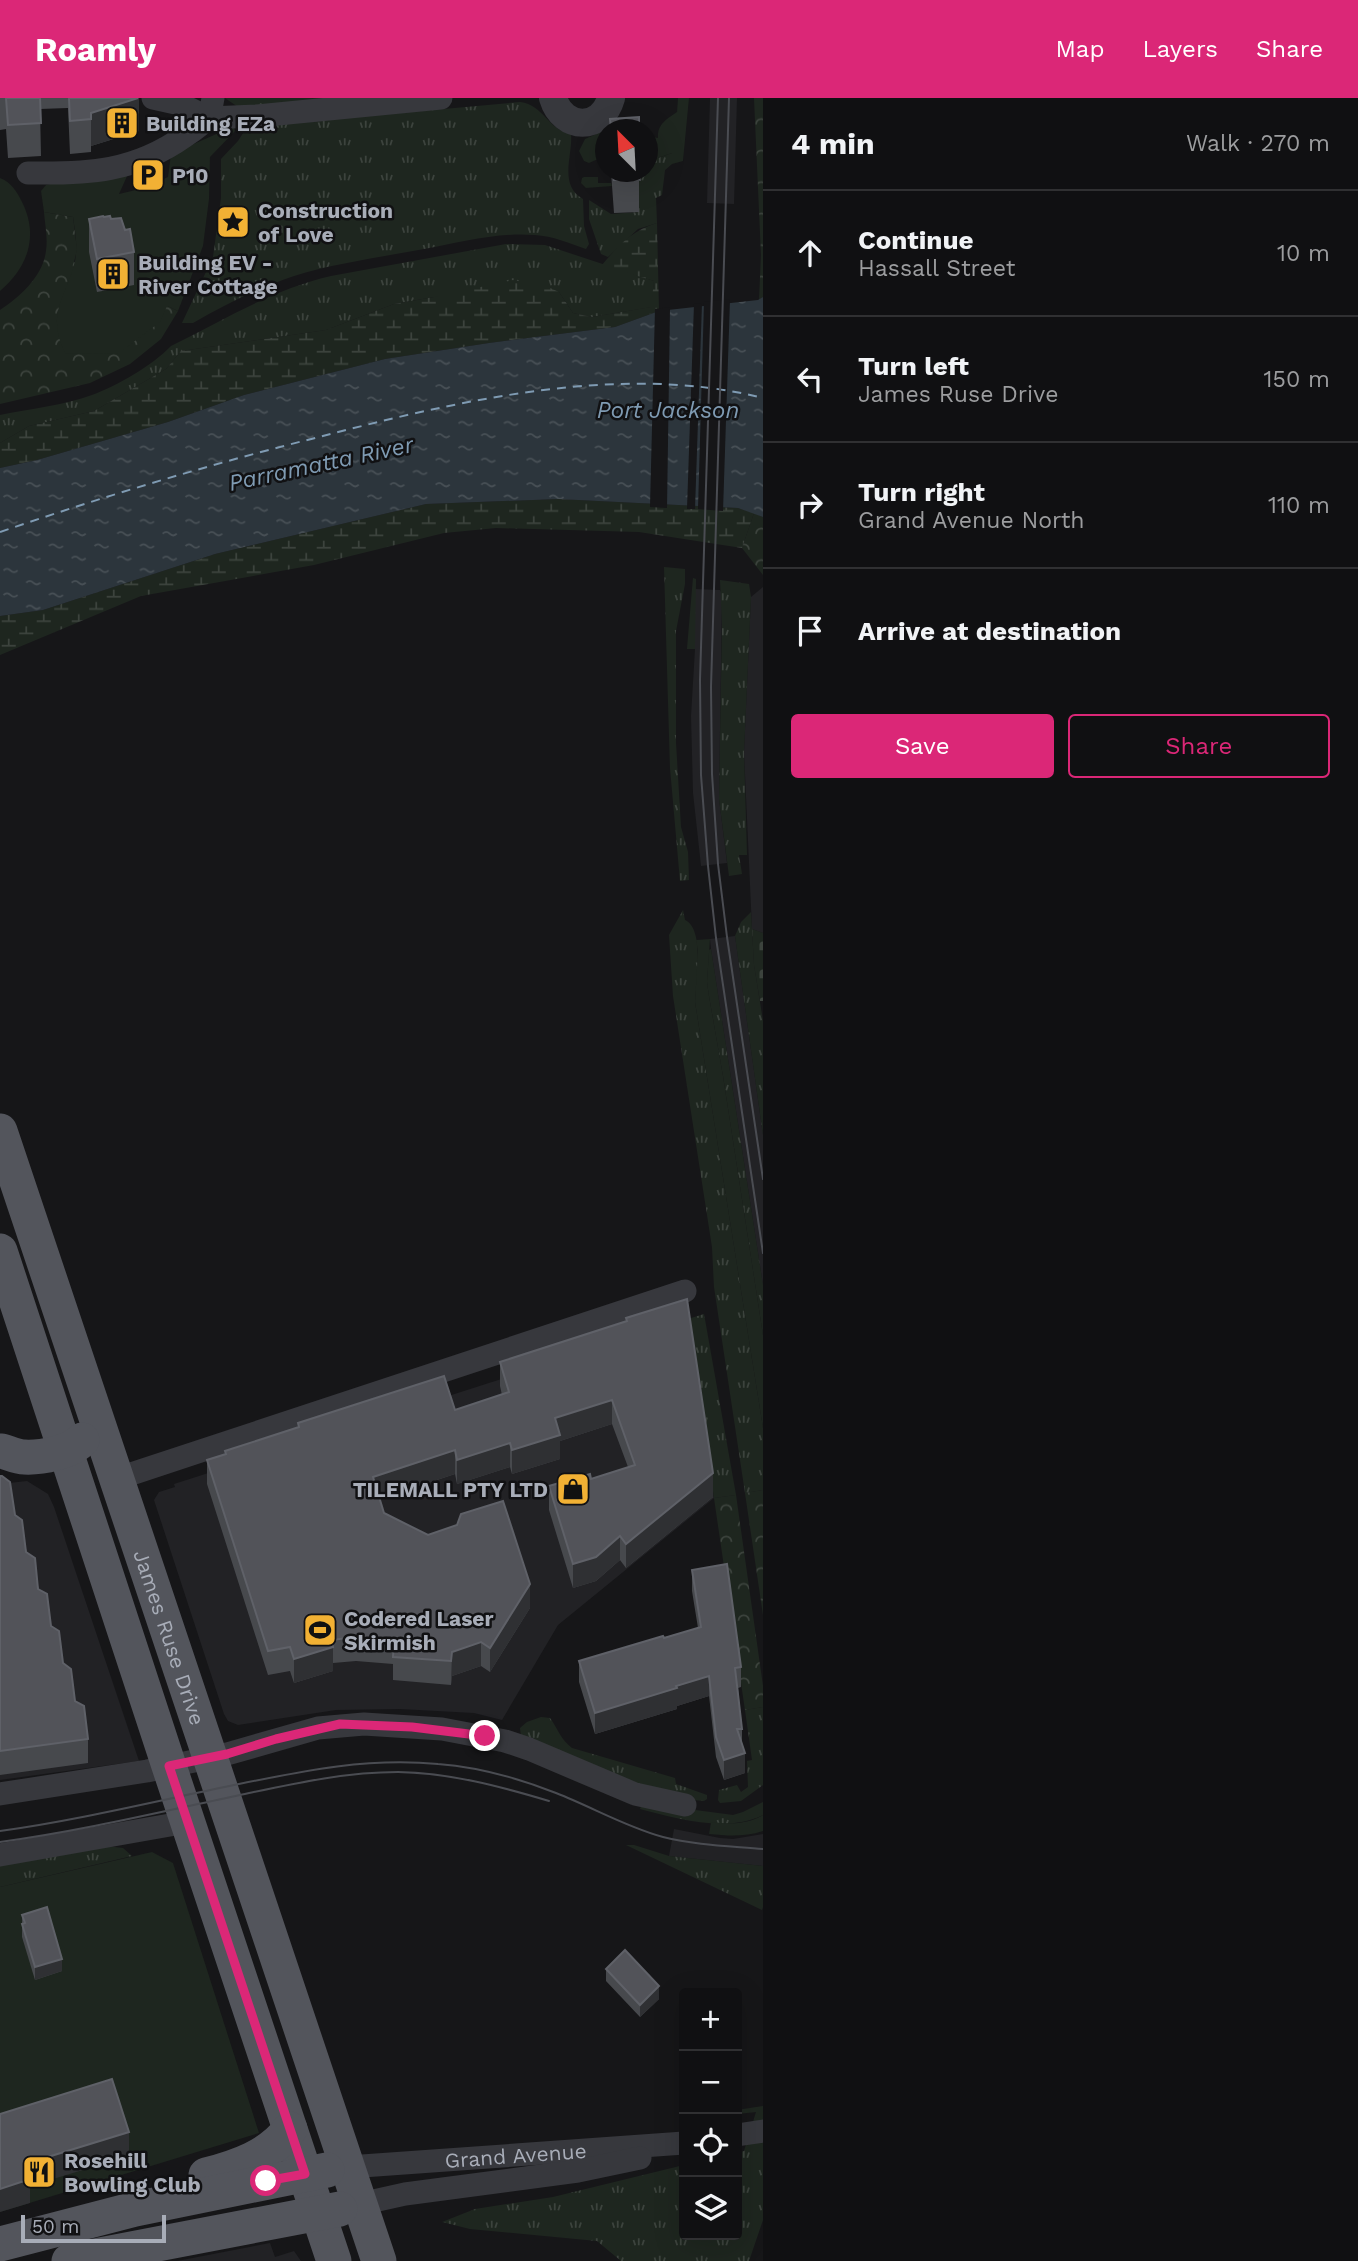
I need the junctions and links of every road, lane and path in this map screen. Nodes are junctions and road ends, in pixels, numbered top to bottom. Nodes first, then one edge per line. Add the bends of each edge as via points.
1 (153, 98) edge
2 (440, 98) edge
3 (611, 98) edge
4 (550, 101) edge
5 (211, 108) edge
6 (28, 173) dead end
7 (0, 1131) edge
8 (0, 1251) edge
9 (685, 1291) dead end
10 (46, 1392) junction
11 (96, 1416) junction
12 (1, 1451) edge
13 (65, 1451) junction
14 (116, 1479) junction
15 (210, 1758) junction
16 (169, 1766) junction
17 (0, 1794) edge
18 (685, 1805) dead end
19 (187, 1822) junction
20 (0, 1855) edge
21 (290, 2129) junction
22 (763, 2131) edge
23 (742, 2134) edge
24 (679, 2145) edge
25 (679, 2146) edge
26 (348, 2167) junction
27 (305, 2174) junction
28 (360, 2204) junction
29 (318, 2214) junction
30 (84, 2222) junction
31 (0, 2244) edge
32 (69, 2261) edge
33 (334, 2261) edge
34 (379, 2261) edge

1 - 5 street
2 - 5 street via 249,117
3 - 4 street via 602,115 586,122 562,115
5 - 6 street via 173,145 120,168
7 - 11 main road, James Ruse Drive
8 - 10 main road, James Ruse Drive
9 - 14 street
10 - 12 main road via 29,1433
10 - 13 main road, James Ruse Drive
11 - 13 main road via 83,1440
11 - 14 main road, James Ruse Drive
12 - 13 main road via 24,1457
13 - 16 main road, James Ruse Drive
14 - 15 main road, James Ruse Drive
15 - 16 street
15 - 18 street via 340,1724 442,1729 505,1741 635,1794
15 - 26 main road, James Ruse Drive
16 - 17 street
16 - 19 main road, James Ruse Drive
19 - 20 street
19 - 21 main road, James Ruse Drive
21 - 27 main road, James Ruse Drive
21 - 30 main road via 254,2158 121,2199
22 - 23 street
24 - 26 street, Grand Avenue
25 - 28 street, Grand Avenue via 609,2165
26 - 27 main road
26 - 28 main road, James Ruse Drive
27 - 29 main road, James Ruse Drive
27 - 30 main road
28 - 29 main road
28 - 34 main road, James Ruse Drive
29 - 32 main road
29 - 33 main road, James Ruse Drive
30 - 31 main road

